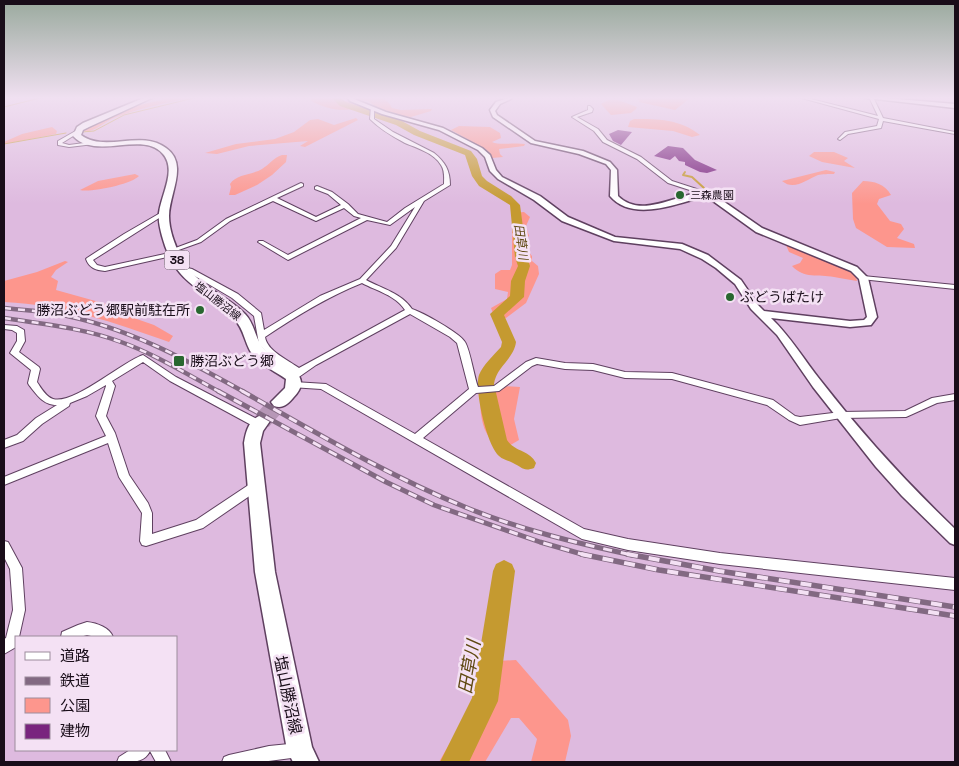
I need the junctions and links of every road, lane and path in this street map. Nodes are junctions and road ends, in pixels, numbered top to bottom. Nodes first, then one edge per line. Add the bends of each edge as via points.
1 (89, 133) edge
2 (391, 133) edge
3 (448, 133) edge
4 (519, 133) edge
5 (598, 133) edge
6 (848, 133) edge
7 (840, 139) dead end
8 (301, 185) dead end
9 (316, 188) dead end
10 (707, 194) junction
11 (274, 199) junction
12 (421, 201) junction
13 (346, 205) junction
14 (164, 213) junction
15 (365, 219) junction
16 (261, 242) dead end
17 (174, 252) junction
18 (183, 269) junction
19 (863, 278) junction
20 (362, 280) junction
21 (955, 288) edge
22 (409, 310) junction
23 (762, 314) junction
24 (4, 327) edge
25 (262, 334) junction
26 (295, 378) junction
27 (106, 380) junction
28 (474, 390) junction
29 (955, 397) edge
30 (74, 399) junction
31 (280, 402) tunnel mouth
32 (841, 416) junction
33 (260, 422) joint
34 (110, 438) junction
35 (417, 438) junction
36 (4, 444) edge
37 (4, 481) edge
38 (257, 485) junction
39 (955, 538) edge
40 (4, 546) edge
41 (955, 584) edge
42 (69, 636) edge
43 (105, 636) edge
44 (10, 644) edge
45 (141, 751) edge
46 (158, 751) edge
47 (303, 756) edge
48 (124, 762) edge
49 (164, 762) edge
50 (229, 762) edge

1 - 14 main road, 塩山勝沼線 / 38 via 82,137 145,144 164,150 173,168
2 - 12 street via 443,162 447,185
3 - 23 street via 480,149 488,156 493,171 500,178 537,198 565,219 614,239 672,245 705,257 738,282
4 - 10 street via 533,142 581,152 608,163 614,170 614,196 622,203 650,208
5 - 10 street via 606,141 639,158 670,182
6 - 7 street
8 - 11 street
9 - 13 street via 330,193
10 - 19 street via 759,230 854,269
11 - 13 street via 316,219
11 - 17 street via 228,220 199,242
12 - 15 street via 388,224
12 - 20 street via 394,248
13 - 15 street
14 - 17 main road, 塩山勝沼線 / 38
14 - 17 street via 104,248 89,262 94,267 113,268
15 - 16 street via 288,258
17 - 18 main road, 塩山勝沼線 / 38
18 - 25 street via 235,296 258,315
18 - 26 main road, 塩山勝沼線 / 38 via 192,280 242,318 260,353
19 - 21 street
19 - 23 street via 872,317 866,323
20 - 22 street via 390,293
20 - 25 street via 317,300
22 - 26 street
22 - 28 street via 461,342
23 - 32 street via 781,333
24 - 30 street via 21,332 21,341 14,354 36,369 32,383 44,397 60,403
25 - 26 street via 262,342
26 - 31 main road
26 - 35 street via 323,386
27 - 30 street
27 - 33 street via 143,358 173,379
27 - 34 street via 111,386 101,416
28 - 32 street via 496,389 536,361 593,367 625,375 672,376 770,402 800,421
28 - 35 street
29 - 32 street via 935,400 906,414
30 - 36 street via 39,420 20,438
32 - 39 street via 907,492
33 - 38 main road, 塩山勝沼線 via 252,443
34 - 37 street
34 - 38 street via 124,478 147,513 146,541 199,524
35 - 41 street via 582,534 625,545 746,563
38 - 47 main road, 塩山勝沼線 via 267,581
40 - 44 street via 16,568 19,610
42 - 43 street via 88,628
45 - 48 street
46 - 49 street
47 - 50 street via 269,753

